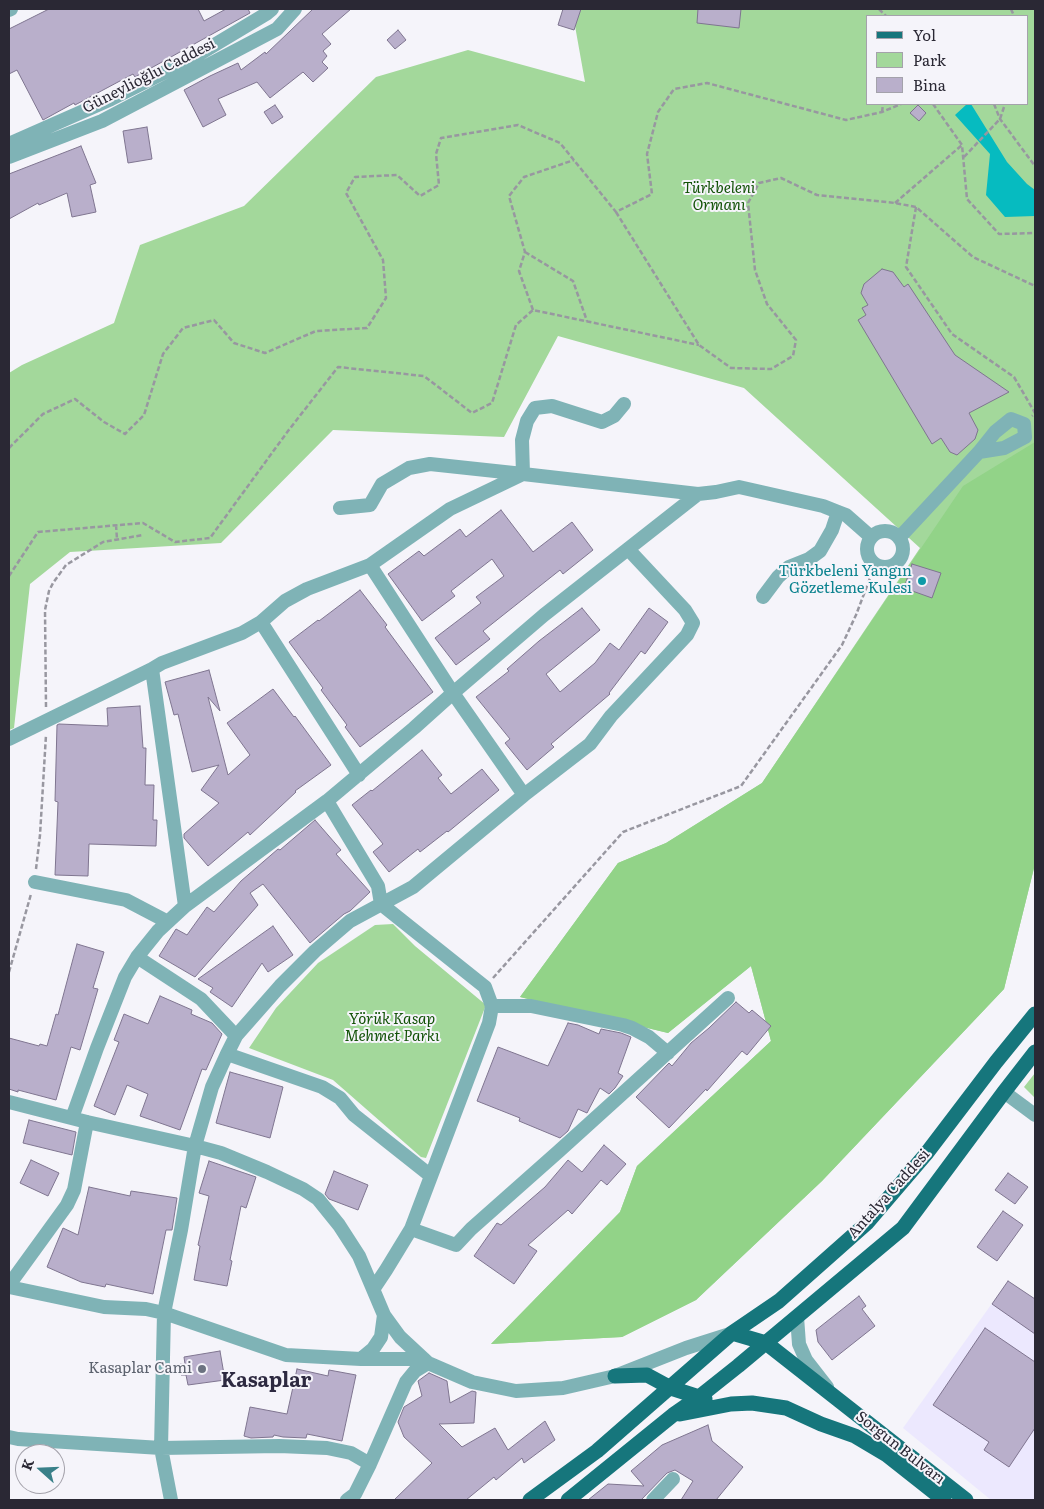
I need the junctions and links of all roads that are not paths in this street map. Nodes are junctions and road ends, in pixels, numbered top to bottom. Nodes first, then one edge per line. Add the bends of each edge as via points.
1 (295, 9) edge
2 (267, 11) edge
3 (277, 28) junction
4 (9, 144) edge
5 (9, 157) edge
6 (624, 404) dead end
7 (979, 452) junction
8 (523, 474) junction
9 (698, 494) junction
10 (340, 508) dead end
11 (838, 512) junction
12 (871, 537) junction
13 (899, 538) junction
14 (628, 549) junction
15 (370, 565) junction
16 (763, 597) dead end
17 (261, 622) junction
18 (152, 669) junction
19 (453, 693) junction
20 (9, 739) edge
21 (359, 775) junction
22 (524, 795) junction
23 (327, 801) junction
24 (35, 882) dead end
25 (382, 904) junction
26 (185, 906) junction
27 (168, 922) junction
28 (138, 957) junction
29 (728, 998) dead end
30 (492, 1006) junction
31 (1035, 1014) edge
32 (236, 1036) junction
33 (1035, 1052) edge
34 (668, 1053) junction
35 (226, 1054) junction
36 (1004, 1092) junction
37 (9, 1102) edge
38 (1035, 1115) edge
39 (72, 1118) junction
40 (87, 1122) junction
41 (195, 1146) junction
42 (431, 1176) junction
43 (410, 1229) junction
44 (9, 1286) edge
45 (374, 1288) junction
46 (164, 1313) junction
47 (384, 1316) junction
48 (797, 1317) junction
49 (732, 1333) junction
50 (766, 1343) junction
51 (361, 1359) junction
52 (426, 1361) junction
53 (615, 1376) junction
54 (671, 1388) junction
55 (834, 1396) junction
56 (699, 1397) junction
57 (731, 1404) junction
58 (673, 1415) junction
59 (9, 1437) edge
60 (161, 1448) junction
61 (370, 1464) junction
62 (673, 1479) dead end
63 (171, 1500) edge
64 (347, 1500) edge
65 (530, 1500) edge
66 (568, 1500) edge
67 (653, 1500) edge
68 (944, 1500) edge
69 (966, 1500) edge

1 - 3 street, Güneylioğlu Caddesi
2 - 3 street
2 - 4 street, Güneylioğlu Caddesi via 190,59 111,99
3 - 5 street, Güneylioğlu Caddesi via 102,121
6 - 8 street via 614,416 602,422 552,406 535,408 527,421 522,440
7 - 7 street via 1004,448 1025,437 1024,424 1011,419
7 - 13 street
8 - 9 street
8 - 10 street via 430,464 416,466 382,484 370,505
8 - 15 street via 450,509
9 - 11 street via 739,487
9 - 14 street
11 - 12 street
11 - 16 street via 820,551 809,560 789,567
12 - 13 street via 888,531
12 - 13 street via 867,555 881,567 894,565 902,556
14 - 19 street
14 - 22 street via 685,610 693,624 687,635 611,716 590,744
15 - 17 street via 300,593 285,601
15 - 19 street
17 - 18 street via 242,633
17 - 21 street
18 - 20 street
18 - 26 street
19 - 21 street
19 - 22 street
21 - 23 street
22 - 25 street via 413,887
23 - 25 street via 378,886
23 - 26 street
24 - 27 street via 126,900
25 - 30 street via 485,987
25 - 32 street via 350,921 315,951
26 - 27 street
27 - 28 street
28 - 32 street via 201,999
28 - 39 street via 112,1007
29 - 34 street
30 - 34 street via 531,1006 623,1025 649,1036
30 - 42 street via 489,1023
31 - 49 main road, Antalya Caddesi via 926,1154 867,1223 779,1301
32 - 35 street
33 - 36 main road, Antalya Caddesi
34 - 43 street via 456,1245
35 - 41 street via 212,1087
35 - 42 street via 322,1087 340,1098 354,1115
36 - 38 street
36 - 48 main road, Antalya Caddesi via 903,1228
37 - 39 street
39 - 40 street
40 - 41 street
40 - 44 street via 74,1190 67,1205
41 - 45 street via 268,1172 318,1199 339,1224
41 - 46 street
42 - 43 street
43 - 45 street
44 - 46 street via 104,1307
45 - 47 street
46 - 51 street via 286,1355
46 - 60 street
47 - 51 street via 381,1336
47 - 52 street via 400,1337
48 - 50 main road, Antalya Caddesi
48 - 55 street, Sorgun Bulvarı via 799,1344 806,1360
49 - 50 main road
49 - 53 street
49 - 54 main road, Antalya Caddesi
50 - 55 main road, Sorgun Bulvarı
50 - 56 main road, Antalya Caddesi
51 - 52 street
52 - 53 street via 472,1382 516,1391 563,1388
52 - 61 street via 406,1382
53 - 54 main road via 647,1374
54 - 56 main road
54 - 65 main road, Antalya Caddesi via 596,1451
55 - 69 main road, Sorgun Bulvarı
56 - 57 main road
56 - 58 main road, Antalya Caddesi
57 - 58 main road, Sorgun Bulvarı
57 - 68 main road, Sorgun Bulvarı via 786,1408 855,1436 887,1455
58 - 66 main road, Antalya Caddesi
59 - 60 street
60 - 61 street via 327,1448 351,1453
60 - 63 street
61 - 64 street via 355,1494
62 - 67 street

